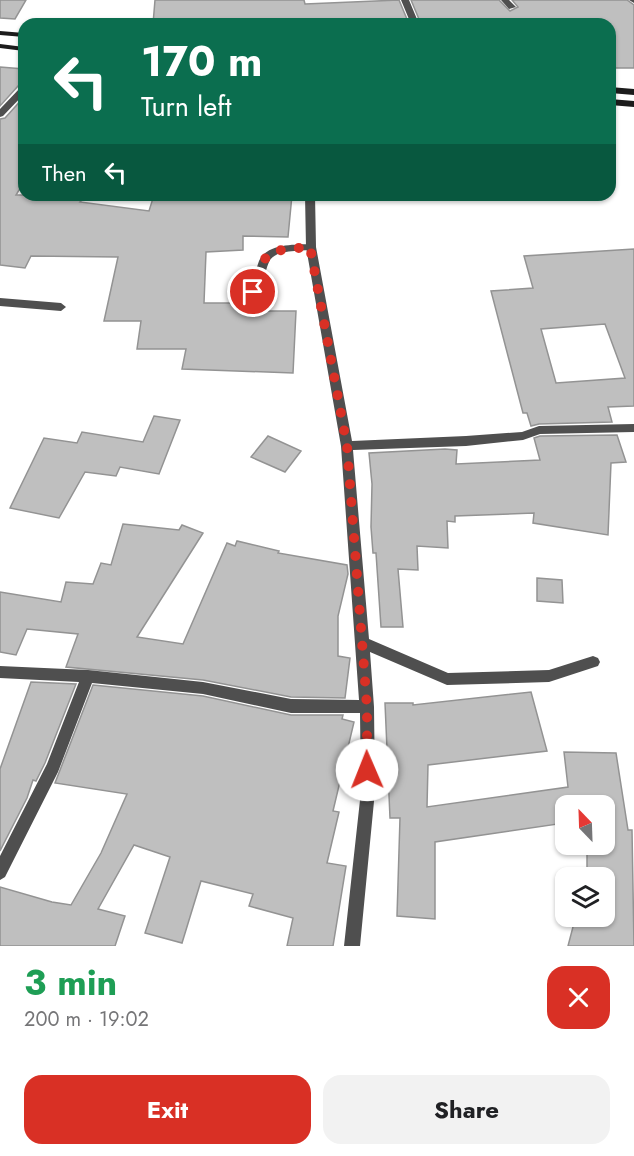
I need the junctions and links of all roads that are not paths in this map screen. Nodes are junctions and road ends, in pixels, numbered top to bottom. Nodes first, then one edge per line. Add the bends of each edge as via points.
1 (405, 0) edge
2 (505, 0) edge
3 (512, 7) dead end
4 (412, 18) edge
5 (0, 33) edge
6 (18, 34) edge
7 (0, 46) edge
8 (18, 48) edge
9 (616, 90) edge
10 (634, 92) edge
11 (18, 95) edge
12 (616, 102) edge
13 (634, 104) edge
14 (0, 114) edge
15 (310, 201) edge
16 (310, 247) junction
17 (253, 292) dead end
18 (0, 302) edge
19 (61, 307) dead end
20 (634, 428) edge
21 (347, 446) junction
22 (361, 642) junction
23 (593, 662) dead end
24 (0, 672) edge
25 (88, 676) junction
26 (367, 707) junction
27 (0, 872) edge
28 (352, 946) edge

1 - 4 street
2 - 3 street
5 - 6 main road
7 - 8 main road
9 - 10 main road
11 - 14 street
12 - 13 main road
15 - 16 street
16 - 17 street via 267,255
16 - 21 street
18 - 19 street
20 - 21 street via 539,430 522,436 466,441
21 - 22 street
22 - 23 street via 447,680 549,676
22 - 26 street
24 - 25 street
25 - 26 street via 203,688 291,706
25 - 27 street via 53,767
26 - 28 street via 368,791

